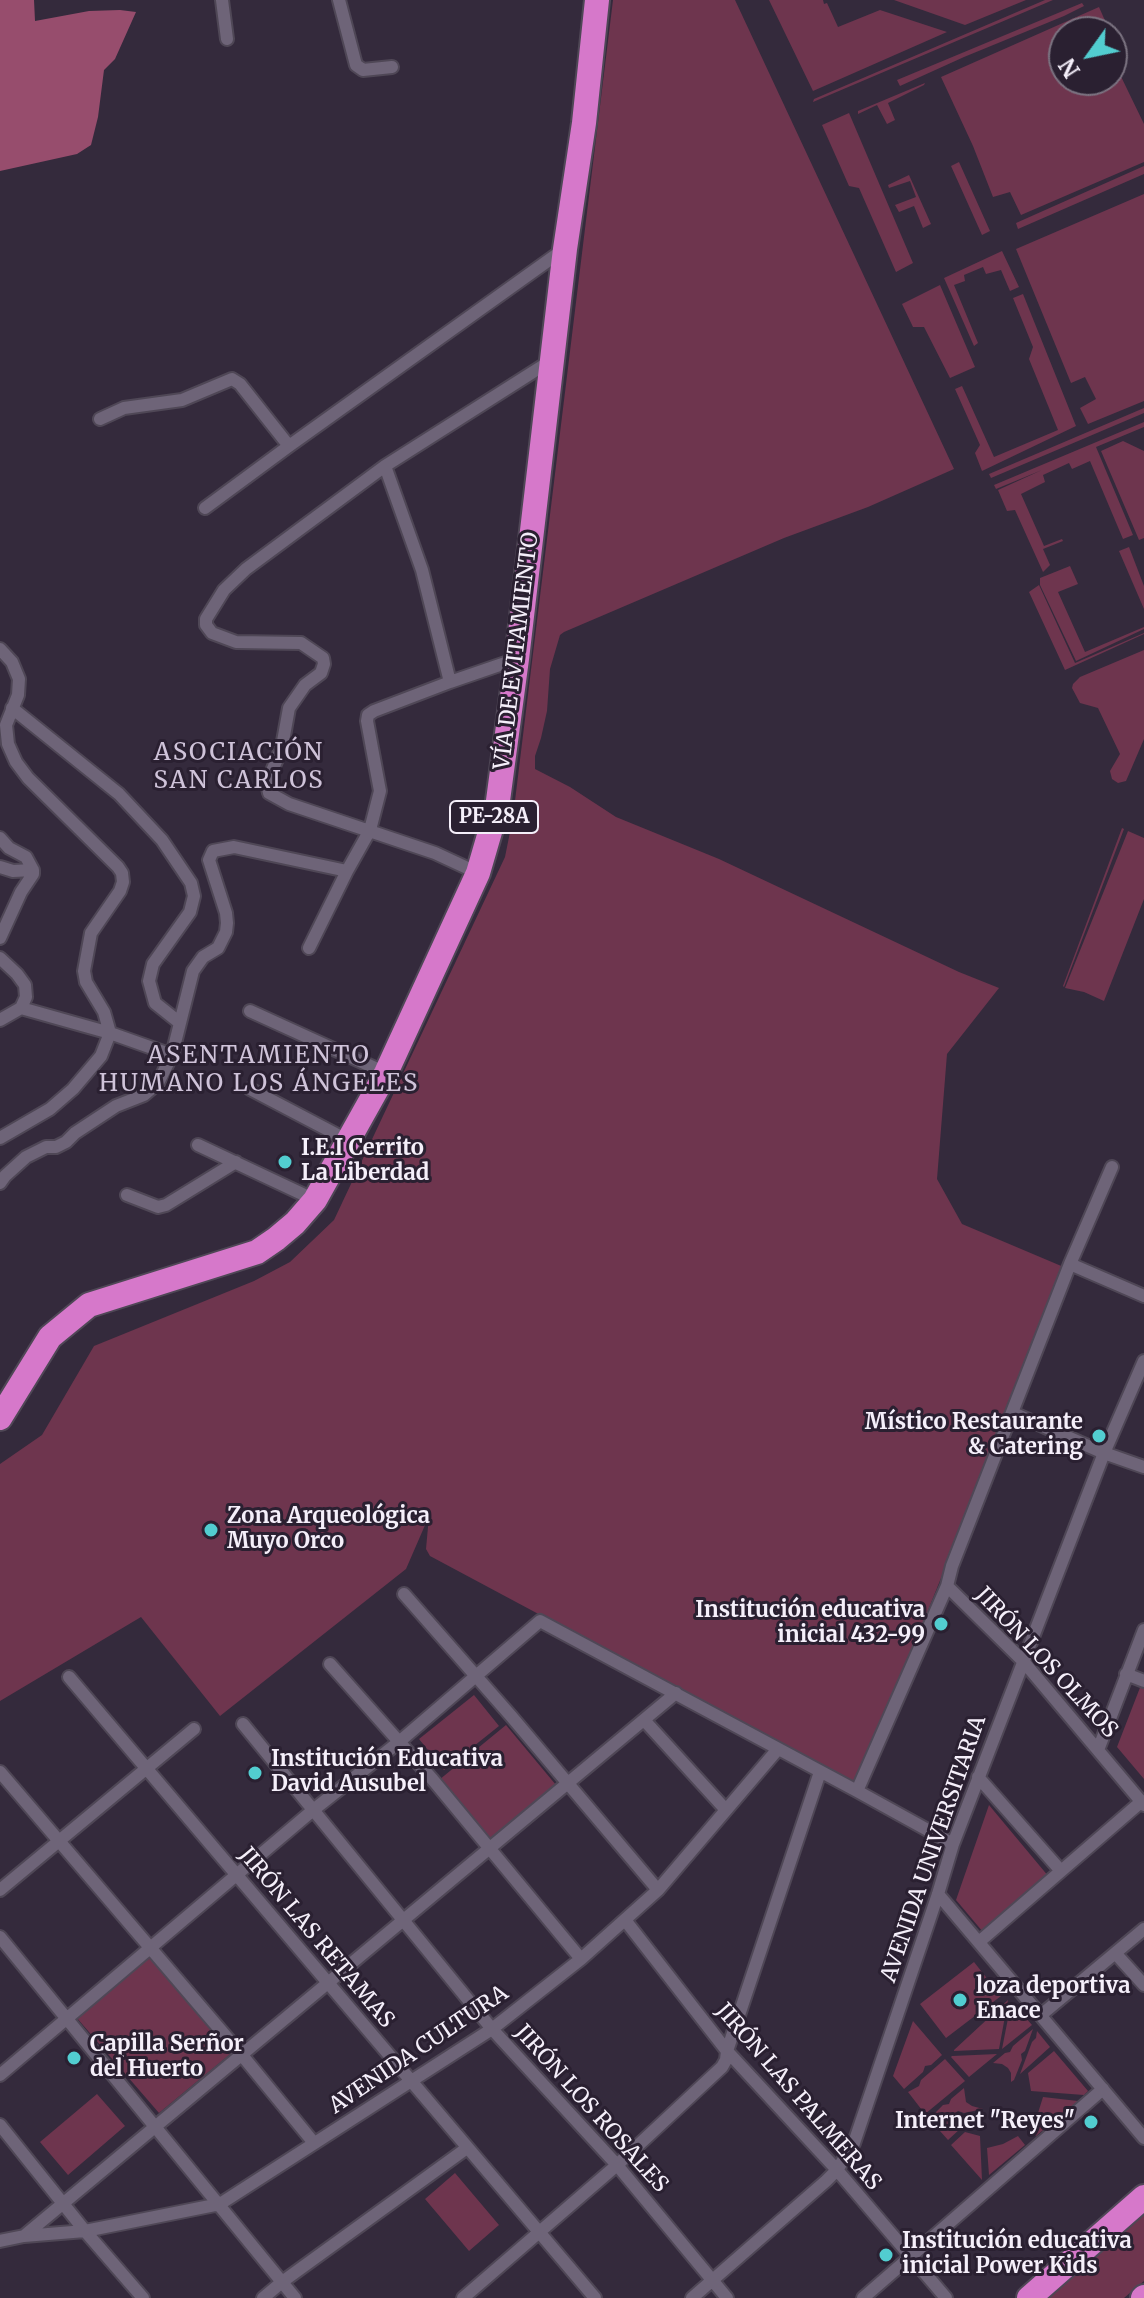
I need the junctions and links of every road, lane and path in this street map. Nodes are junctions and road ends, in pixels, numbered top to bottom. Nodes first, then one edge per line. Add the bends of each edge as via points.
1 (222, 0) edge
2 (339, 0) edge
3 (597, 0) edge
4 (227, 39) dead end
5 (392, 67) dead end
6 (565, 249) junction
7 (552, 360) junction
8 (100, 419) dead end
9 (289, 446) junction
10 (385, 466) junction
11 (205, 508) dead end
12 (0, 649) edge
13 (517, 659) junction
14 (450, 682) junction
15 (12, 708) junction
16 (370, 830) junction
17 (0, 838) edge
18 (0, 867) edge
19 (33, 870) junction
20 (347, 871) junction
21 (478, 873) junction
22 (0, 938) edge
23 (309, 948) dead end
24 (0, 958) edge
25 (21, 1008) junction
26 (250, 1011) dead end
27 (0, 1020) edge
28 (180, 1023) junction
29 (110, 1033) junction
30 (172, 1055) junction
31 (386, 1073) junction
32 (250, 1089) dead end
33 (0, 1138) edge
34 (349, 1141) junction
35 (198, 1145) dead end
36 (236, 1162) junction
37 (1112, 1167) dead end
38 (0, 1183) edge
39 (127, 1195) dead end
40 (315, 1200) junction
41 (1070, 1264) junction
42 (1144, 1296) edge
43 (1144, 1361) edge
44 (1013, 1413) junction
45 (0, 1418) edge
46 (1104, 1453) junction
47 (1144, 1467) edge
48 (947, 1586) junction
49 (404, 1594) dead end
50 (1144, 1630) edge
51 (1023, 1661) junction
52 (330, 1664) dead end
53 (1126, 1674) junction
54 (69, 1677) dead end
55 (475, 1677) junction
56 (1144, 1681) edge
57 (676, 1693) junction
58 (644, 1720) junction
59 (243, 1724) dead end
60 (194, 1729) dead end
61 (399, 1742) junction
62 (778, 1749) junction
63 (1098, 1750) junction
64 (146, 1768) junction
65 (0, 1772) edge
66 (820, 1772) junction
67 (978, 1777) junction
68 (568, 1784) junction
69 (857, 1791) junction
70 (1143, 1803) edge
71 (726, 1810) junction
72 (312, 1811) junction
73 (58, 1842) junction
74 (953, 1844) junction
75 (491, 1848) junction
76 (1061, 1871) junction
77 (237, 1876) junction
78 (0, 1890) edge
79 (658, 1890) junction
80 (938, 1894) junction
81 (404, 1918) junction
82 (625, 1920) junction
83 (1144, 1929) edge
84 (0, 1937) edge
85 (979, 1942) junction
86 (152, 1949) junction
87 (1116, 1954) junction
88 (581, 1959) junction
89 (327, 1982) junction
90 (1144, 1985) edge
91 (1041, 2015) junction
92 (66, 2018) junction
93 (492, 2029) junction
94 (727, 2051) junction
95 (241, 2054) junction
96 (0, 2075) edge
97 (410, 2081) junction
98 (1103, 2089) junction
99 (0, 2125) edge
100 (156, 2126) junction
101 (1144, 2138) edge
102 (314, 2143) junction
103 (467, 2148) junction
104 (617, 2165) junction
105 (837, 2170) junction
106 (1144, 2197) edge
107 (64, 2204) junction
108 (220, 2204) junction
109 (85, 2231) junction
110 (540, 2233) junction
111 (24, 2236) junction
112 (0, 2241) edge
113 (911, 2257) junction
114 (713, 2281) junction
115 (282, 2282) junction
116 (143, 2298) edge
117 (263, 2298) edge
118 (295, 2298) edge
119 (463, 2298) edge
120 (595, 2298) edge
121 (692, 2298) edge
122 (727, 2298) edge
123 (863, 2298) edge
124 (946, 2298) edge
125 (1029, 2298) edge

1 - 4 street
2 - 5 street via 356,65 363,70
3 - 6 highway, VÍA DE EVITAMIENTO / PE-28A
6 - 7 highway, VÍA DE EVITAMIENTO / PE-28A
6 - 9 street
7 - 10 street
7 - 13 highway, VÍA DE EVITAMIENTO / PE-28A
8 - 9 street via 124,408 182,400 232,379
9 - 11 street
10 - 14 street via 422,570
10 - 16 street via 234,579 206,619 212,633 236,642 301,643 323,658 321,673 289,708 282,747 267,783 269,793
12 - 15 street via 19,679
13 - 14 street
13 - 21 highway, VÍA DE EVITAMIENTO / PE-28A via 497,808
14 - 16 street via 368,715 380,791
15 - 28 street via 119,794 162,840 191,883 190,912 153,964 149,981 155,1003
15 - 29 street via 6,730 21,770 122,873 120,891 91,933 84,971
16 - 20 street
16 - 21 street
17 - 19 street via 26,857
18 - 19 street
19 - 22 street
20 - 23 street
20 - 28 street via 234,847 213,851 209,860 226,913 226,932 218,948 193,971
21 - 31 highway, VÍA DE EVITAMIENTO / PE-28A
24 - 25 street via 25,985
25 - 27 street
25 - 29 street
26 - 31 street
28 - 30 street
29 - 30 street
29 - 33 street via 101,1056 73,1089
30 - 38 street via 158,1083 144,1095 116,1106 66,1142 26,1157
31 - 34 highway, VÍA DE EVITAMIENTO / PE-28A
32 - 34 street
34 - 40 highway, VÍA DE EVITAMIENTO / PE-28A
35 - 36 street
36 - 39 street via 166,1205
36 - 40 street
37 - 41 street
40 - 45 highway, VÍA DE EVITAMIENTO / PE-28A via 257,1252 89,1305 50,1337
41 - 42 street
41 - 44 street
43 - 46 street, AVENIDA UNIVERSITARIA
44 - 46 street
44 - 48 street
46 - 47 street
46 - 51 street, AVENIDA UNIVERSITARIA
48 - 51 street, JIRÓN LOS OLMOS
48 - 69 street
49 - 55 street
50 - 53 street
51 - 63 street, JIRÓN LOS OLMOS
51 - 67 street, AVENIDA UNIVERSITARIA
52 - 61 street
53 - 56 street
53 - 63 street
54 - 64 street, JIRÓN LAS RETAMAS
55 - 57 street via 540,1621
55 - 61 street
55 - 68 street
57 - 58 street
57 - 62 street
58 - 68 street
58 - 71 street
59 - 72 street, JIRÓN LOS ROSALES
60 - 64 street
61 - 72 street
61 - 75 street
62 - 66 street
62 - 71 street, AVENIDA CULTURA
63 - 70 street, JIRÓN LOS OLMOS
64 - 73 street
64 - 77 street, JIRÓN LAS RETAMAS
65 - 73 street
66 - 69 street
66 - 94 street
67 - 74 street, AVENIDA UNIVERSITARIA
67 - 76 street
68 - 75 street
68 - 79 street
69 - 74 street
70 - 76 street
71 - 79 street, AVENIDA CULTURA
72 - 77 street
72 - 81 street, JIRÓN LOS ROSALES
73 - 78 street
73 - 86 street
74 - 80 street, AVENIDA UNIVERSITARIA
75 - 81 street
75 - 88 street
76 - 85 street
77 - 86 street
77 - 89 street, JIRÓN LAS RETAMAS
79 - 82 street, AVENIDA CULTURA
80 - 85 street
80 - 105 street, AVENIDA UNIVERSITARIA via 854,2143
81 - 89 street
81 - 93 street, JIRÓN LOS ROSALES
82 - 88 street, AVENIDA CULTURA
82 - 94 street, JIRÓN LAS PALMERAS
83 - 87 street
84 - 92 street
85 - 91 street
86 - 92 street
86 - 95 street
87 - 90 street
87 - 91 street
88 - 93 street, AVENIDA CULTURA
89 - 95 street
89 - 97 street, JIRÓN LAS RETAMAS
91 - 98 street
92 - 96 street
92 - 100 street
93 - 97 street, AVENIDA CULTURA
93 - 104 street, JIRÓN LOS ROSALES
94 - 104 street via 722,2067
94 - 105 street, JIRÓN LAS PALMERAS
95 - 100 street
95 - 102 street
97 - 102 street, AVENIDA CULTURA
97 - 103 street, JIRÓN LAS RETAMAS
98 - 101 street
98 - 113 street
99 - 107 street
100 - 107 street
100 - 108 street
102 - 108 street, AVENIDA CULTURA
103 - 110 street, JIRÓN LAS RETAMAS
103 - 115 street
104 - 110 street
104 - 114 street, JIRÓN LOS ROSALES
105 - 113 street, JIRÓN LAS PALMERAS
105 - 114 street, AVENIDA UNIVERSITARIA
106 - 125 highway
107 - 109 street
107 - 111 street
108 - 109 street, AVENIDA CULTURA
108 - 115 street
109 - 111 street, AVENIDA CULTURA
109 - 116 street
110 - 119 street
110 - 120 street, JIRÓN LAS RETAMAS
111 - 112 street, AVENIDA CULTURA
113 - 123 street
113 - 124 street, JIRÓN LAS PALMERAS
114 - 121 street, AVENIDA UNIVERSITARIA
114 - 122 street, JIRÓN LOS ROSALES
115 - 117 street
115 - 118 street

